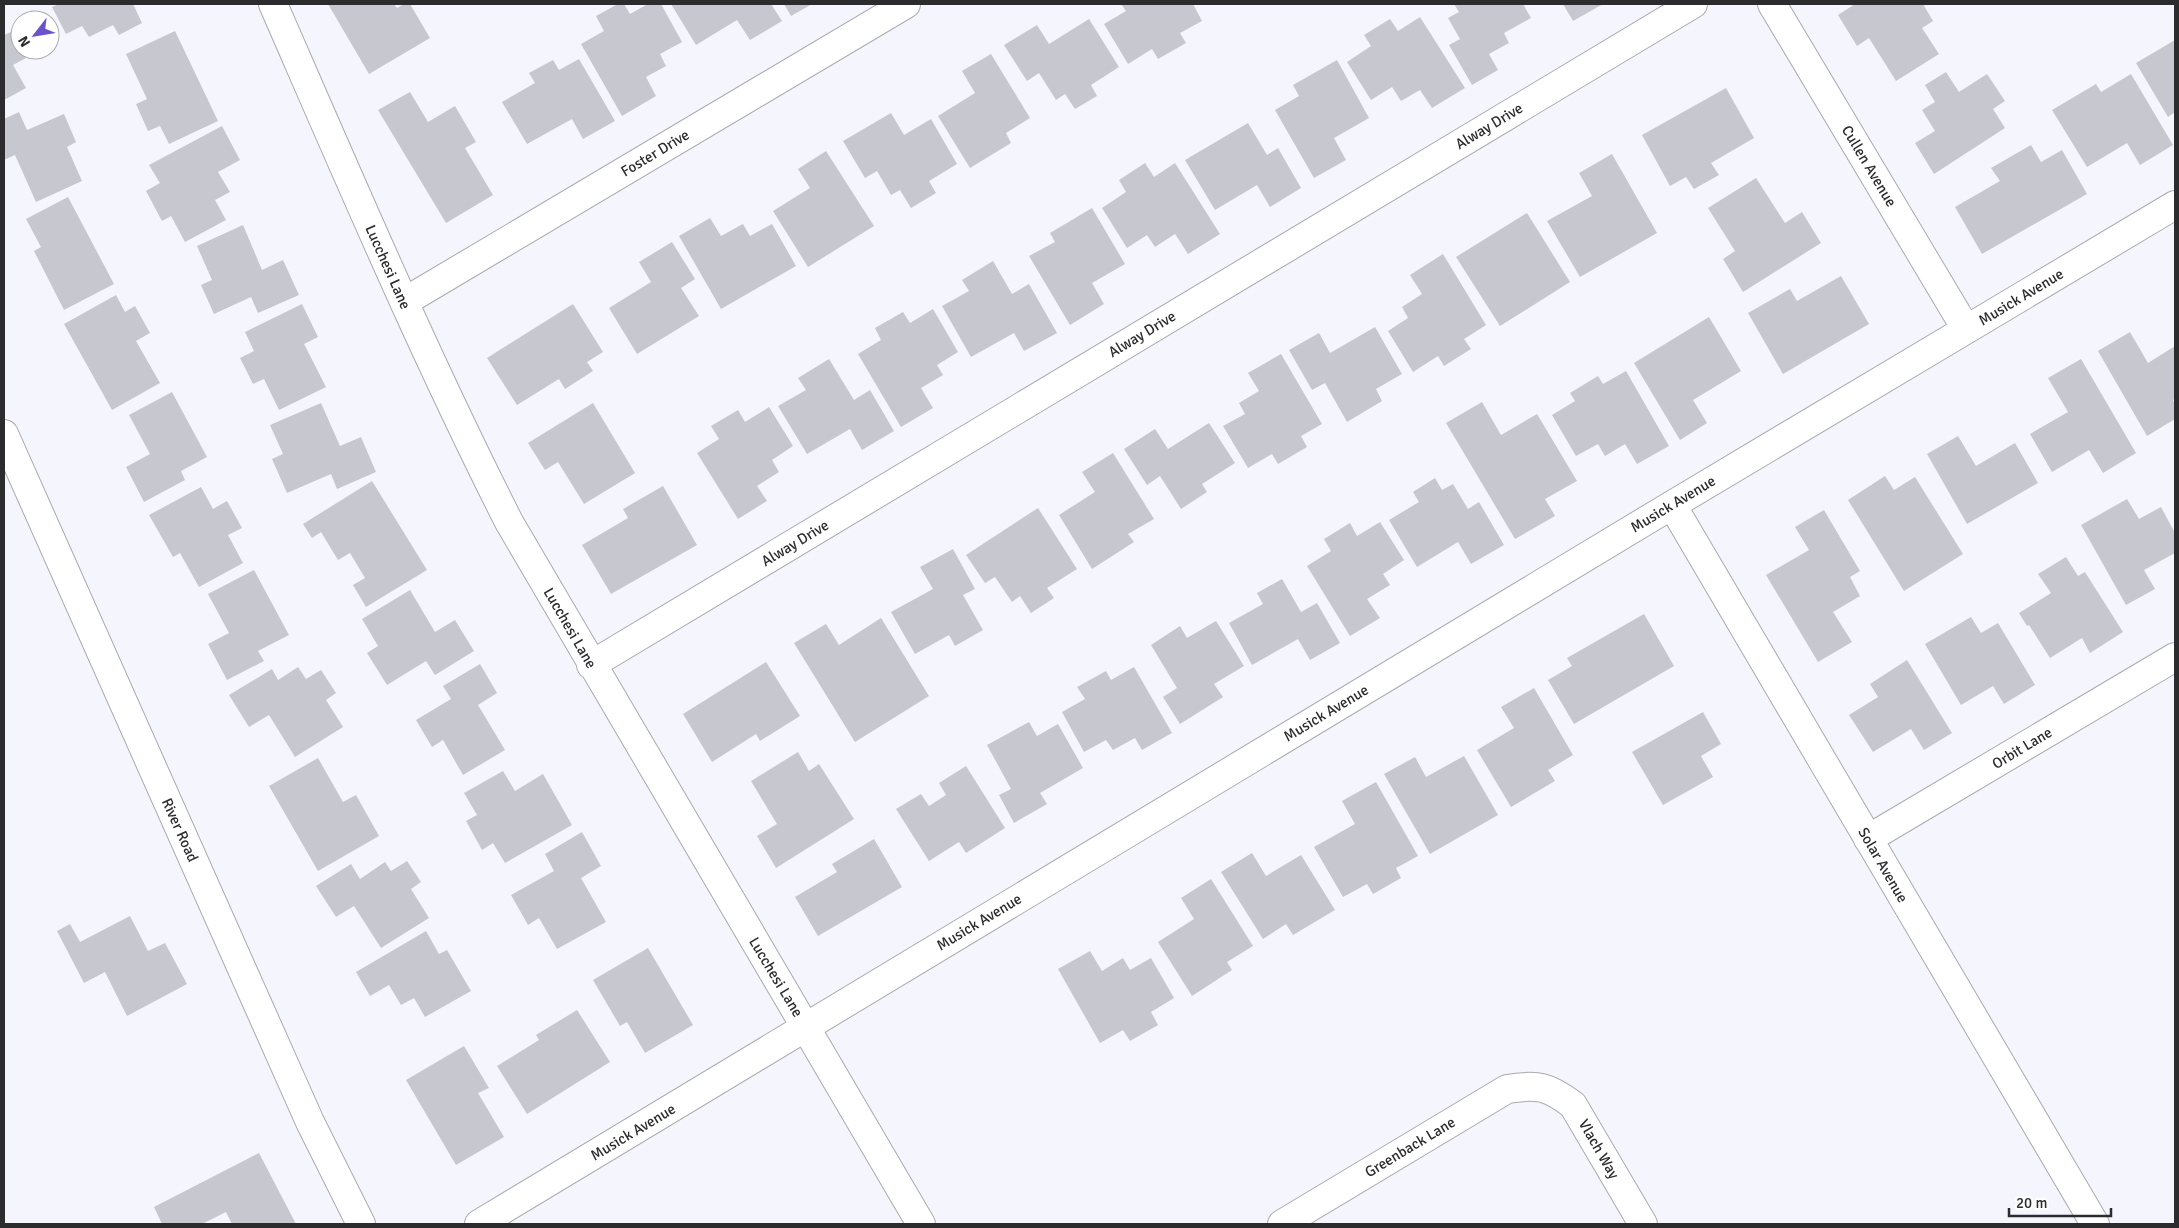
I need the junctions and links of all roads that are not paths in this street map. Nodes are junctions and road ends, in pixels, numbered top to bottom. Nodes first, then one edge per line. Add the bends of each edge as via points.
1 (273, 4) edge
2 (906, 4) edge
3 (1693, 4) edge
4 (1772, 4) edge
5 (2175, 205) edge
6 (404, 302) junction
7 (1966, 329) junction
8 (4, 434) edge
9 (1672, 504) junction
10 (2175, 658) edge
11 (591, 665) junction
12 (1868, 839) junction
13 (806, 1026) junction
14 (1542, 1086) joint
15 (360, 1224) edge
16 (479, 1224) edge
17 (921, 1224) edge
18 (1282, 1224) edge
19 (1643, 1224) edge
20 (2095, 1224) edge

1 - 6 street, Lucchesi Lane
2 - 6 street, Foster Drive
3 - 11 street, Alway Drive
4 - 7 street, Cullen Avenue
5 - 7 street, Musick Avenue
6 - 11 street, Lucchesi Lane via 509,522
7 - 9 street, Musick Avenue
8 - 15 street, River Road via 310,1122
9 - 12 street, Solar Avenue
9 - 13 street, Musick Avenue
10 - 12 street, Orbit Lane
11 - 13 street, Lucchesi Lane
12 - 20 street, Solar Avenue
13 - 16 street, Musick Avenue
13 - 17 street, Lucchesi Lane
14 - 18 street, Greenback Lane via 1507,1089
14 - 19 street, Vlach Way via 1573,1105

